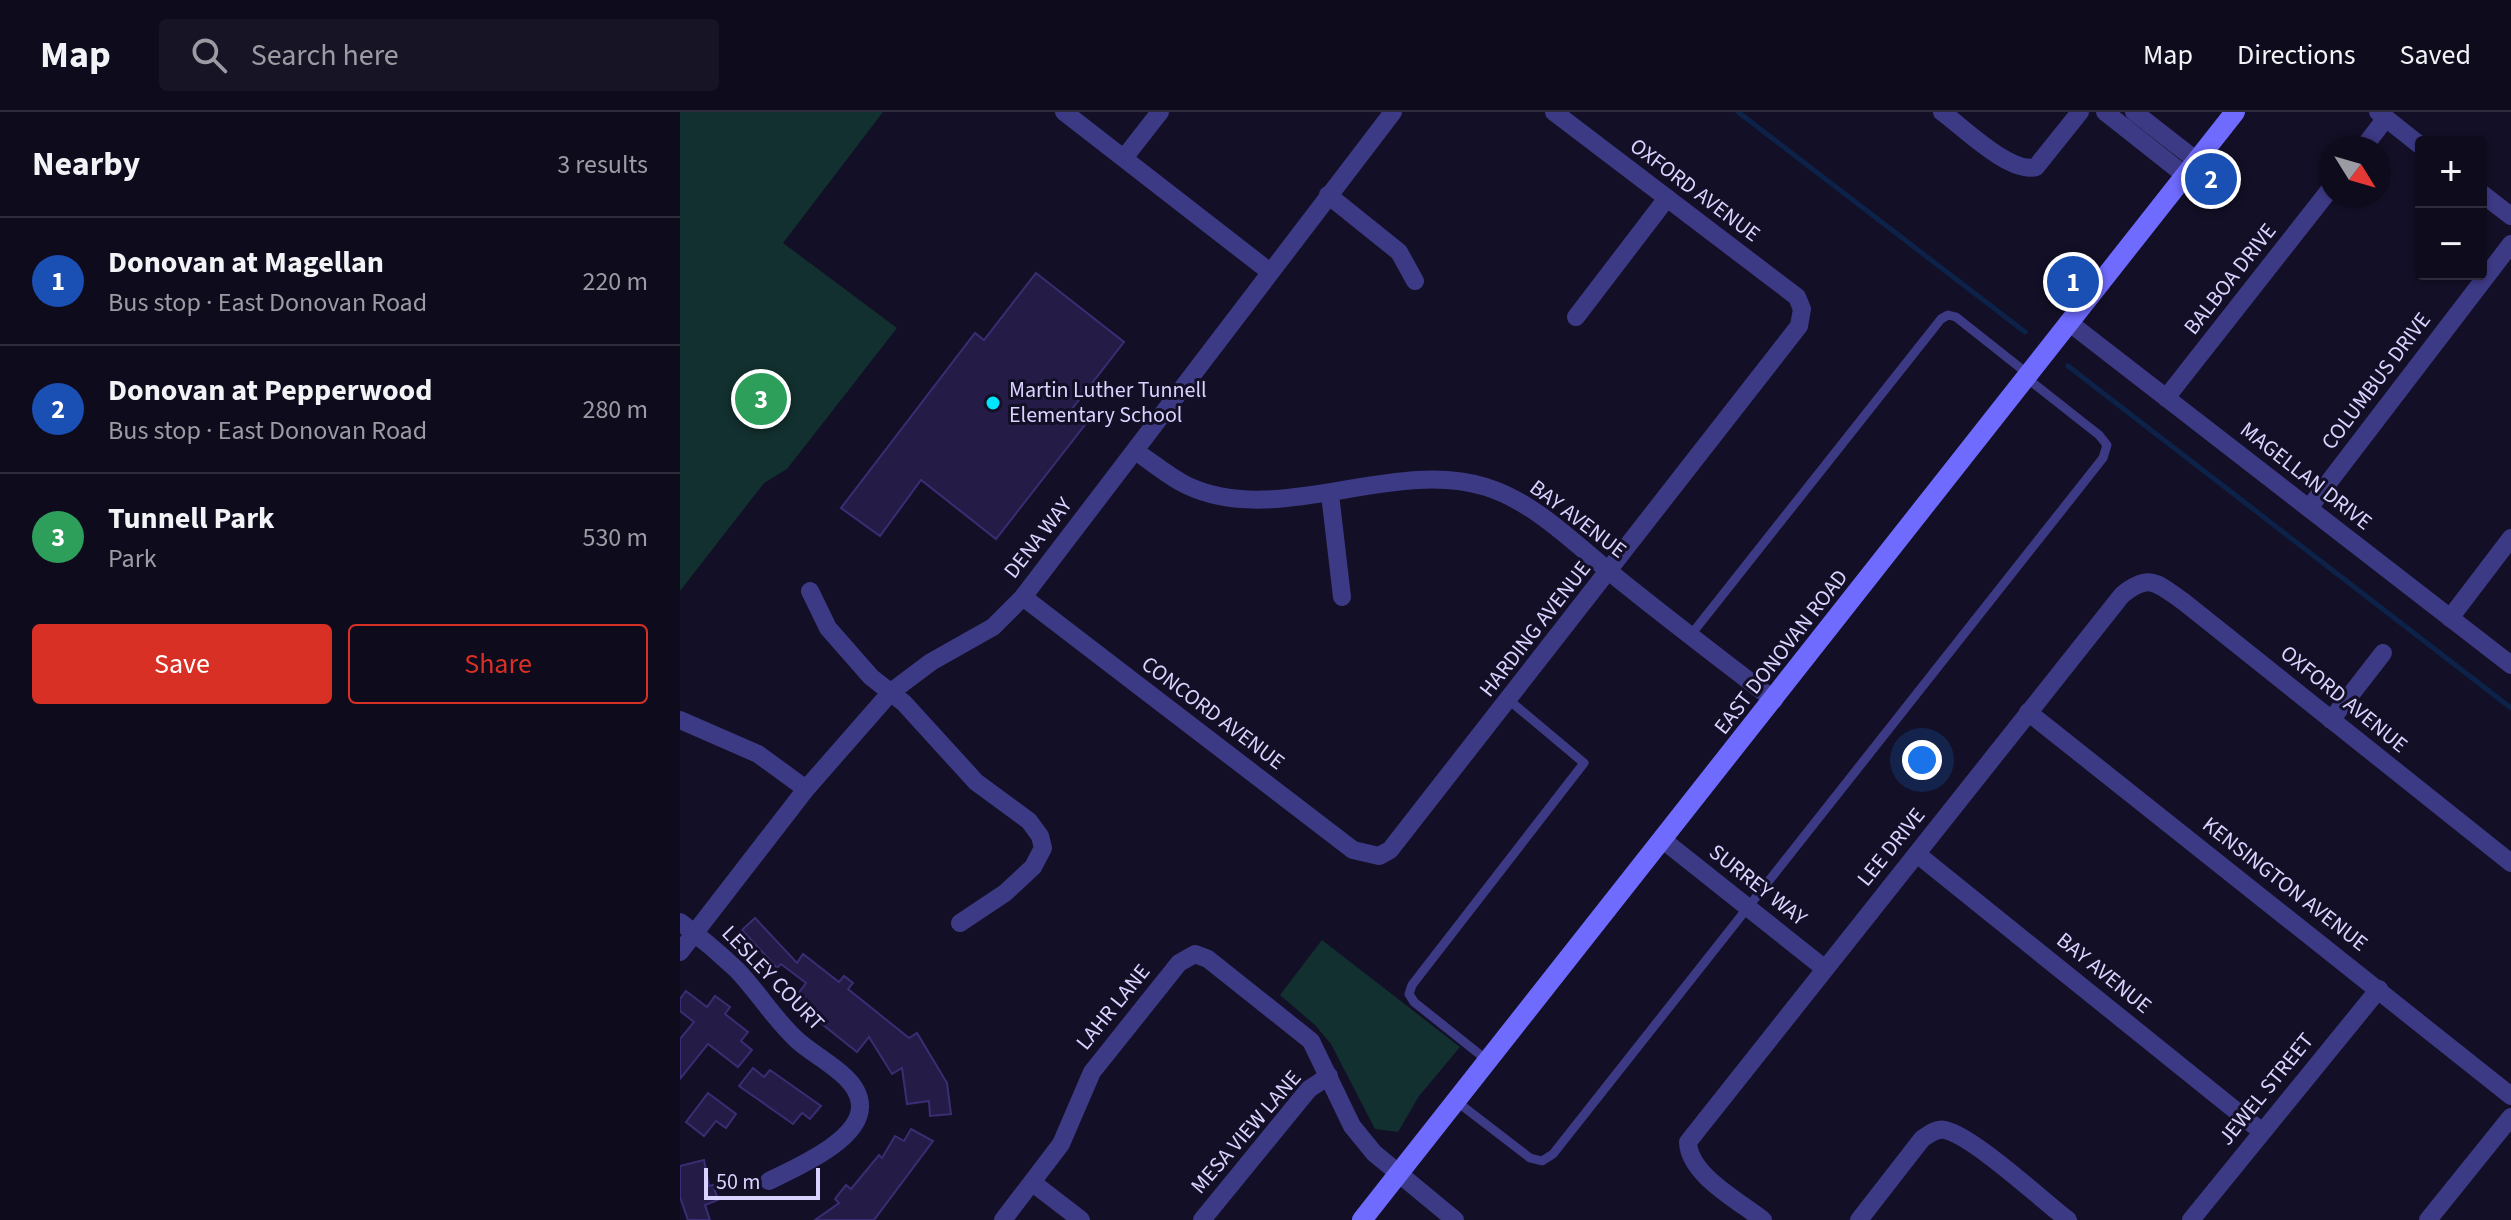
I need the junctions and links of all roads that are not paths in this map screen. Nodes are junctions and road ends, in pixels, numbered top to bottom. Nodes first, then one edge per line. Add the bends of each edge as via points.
1 (1064, 112) edge
2 (1160, 112) edge
3 (1393, 112) edge
4 (1554, 112) edge
5 (1942, 112) edge
6 (2080, 112) edge
7 (2105, 112) edge
8 (2134, 112) edge
9 (2235, 112) edge
10 (2382, 115) edge
11 (2370, 136) edge
12 (2415, 141) edge
13 (1124, 158) junction
14 (2192, 168) junction
15 (1328, 195) junction
16 (1667, 198) junction
17 (2487, 198) edge
18 (2319, 203) edge
19 (2511, 216) edge
20 (2511, 244) edge
21 (1270, 272) junction
22 (1415, 281) dead end
23 (1802, 309) joint
24 (1576, 317) dead end
25 (2071, 324) junction
26 (2029, 377) junction
27 (2166, 398) junction
28 (1135, 451) junction
29 (1330, 494) junction
30 (2309, 508) junction
31 (2511, 538) edge
32 (1610, 572) junction
33 (2144, 581) joint
34 (810, 591) dead end
35 (1023, 597) junction
36 (1342, 597) dead end
37 (2450, 618) junction
38 (1690, 636) junction
39 (2383, 653) dead end
40 (2511, 665) edge
41 (891, 692) junction
42 (1774, 700) junction
43 (1510, 701) junction
44 (2028, 712) junction
45 (680, 720) edge
46 (2331, 720) junction
47 (806, 789) junction
48 (1663, 840) junction
49 (1917, 854) junction
50 (1379, 856) joint
51 (2511, 863) edge
52 (1748, 908) junction
53 (960, 923) dead end
54 (688, 928) edge
55 (680, 952) edge
56 (1824, 968) junction
57 (2379, 989) junction
58 (1488, 1061) junction
59 (1329, 1076) junction
60 (2511, 1096) edge
61 (1456, 1101) junction
62 (2511, 1117) edge
63 (2261, 1131) junction
64 (1399, 1173) junction
65 (769, 1181) dead end
66 (1033, 1183) junction
67 (1003, 1220) edge
68 (1081, 1220) edge
69 (1202, 1220) edge
70 (1362, 1220) edge
71 (1455, 1220) edge
72 (1763, 1220) edge
73 (1859, 1220) edge
74 (2068, 1220) edge
75 (2191, 1220) edge
76 (2428, 1220) edge

1 - 13 street
2 - 13 street
3 - 15 street, DENA WAY
4 - 16 street, OXFORD AVENUE
5 - 6 street via 2026,170 2036,167
7 - 14 street
8 - 14 street
9 - 14 street, EAST DONOVAN ROAD
10 - 11 street
10 - 12 street
13 - 21 street
14 - 25 street, EAST DONOVAN ROAD
15 - 21 street, DENA WAY
15 - 22 street via 1399,252
16 - 23 street, OXFORD AVENUE via 1797,297
16 - 24 street
17 - 19 street
18 - 27 street, BALBOA DRIVE
20 - 30 street, COLUMBUS DRIVE
21 - 28 street, DENA WAY
23 - 32 street, HARDING AVENUE via 1799,326
25 - 26 street, EAST DONOVAN ROAD
25 - 27 street, MAGELLAN DRIVE
26 - 38 lane via 1956,317 1941,319
26 - 42 street, EAST DONOVAN ROAD
26 - 52 lane via 2099,435 2107,445 2103,458
27 - 30 street, MAGELLAN DRIVE
28 - 29 street, BAY AVENUE via 1187,485 1219,494
28 - 35 street, DENA WAY
29 - 32 street, BAY AVENUE via 1421,478 1487,487 1555,527
29 - 36 street
30 - 37 street, MAGELLAN DRIVE
31 - 37 street
32 - 38 street, BAY AVENUE
32 - 43 street, HARDING AVENUE
33 - 44 street, LEE DRIVE via 2122,595
33 - 46 street, OXFORD AVENUE via 2157,583 2184,602
34 - 41 street via 828,628
35 - 41 street, DENA WAY via 993,627
35 - 50 street, CONCORD AVENUE via 1353,850
37 - 40 street, MAGELLAN DRIVE
38 - 42 street, BAY AVENUE
39 - 46 street
41 - 47 street, DENA WAY
41 - 53 street via 976,782 1029,821 1040,836 1043,848 1033,867
42 - 48 street, EAST DONOVAN ROAD
43 - 50 street, HARDING AVENUE via 1401,839
43 - 58 lane via 1584,763 1409,994
44 - 49 street, LEE DRIVE
44 - 57 street, KENSINGTON AVENUE
45 - 47 street via 758,754
46 - 51 street, OXFORD AVENUE
47 - 54 street, DENA WAY
48 - 52 street, SURREY WAY
48 - 58 street, EAST DONOVAN ROAD
49 - 56 street, LEE DRIVE
49 - 63 street, BAY AVENUE
52 - 56 street, SURREY WAY
52 - 61 lane via 1553,1154 1542,1161 1530,1158
54 - 55 street, DENA WAY
54 - 65 street, LESLEY COURT via 858,1096 852,1127 818,1158
56 - 72 street, LEE DRIVE via 1688,1142 1688,1152 1702,1172
57 - 60 street, KENSINGTON AVENUE
57 - 63 street, JEWEL STREET
58 - 61 street, EAST DONOVAN ROAD
59 - 64 street via 1352,1126
59 - 66 street, LAHR LANE via 1311,1041 1195,954 1179,963 1092,1072 1061,1144
59 - 69 street, MESA VIEW LANE via 1309,1089
61 - 64 street, EAST DONOVAN ROAD
62 - 76 street
63 - 75 street, JEWEL STREET
64 - 70 street, EAST DONOVAN ROAD
64 - 71 street
66 - 67 street, LAHR LANE
66 - 68 street
73 - 74 street via 1922,1139 1944,1130

